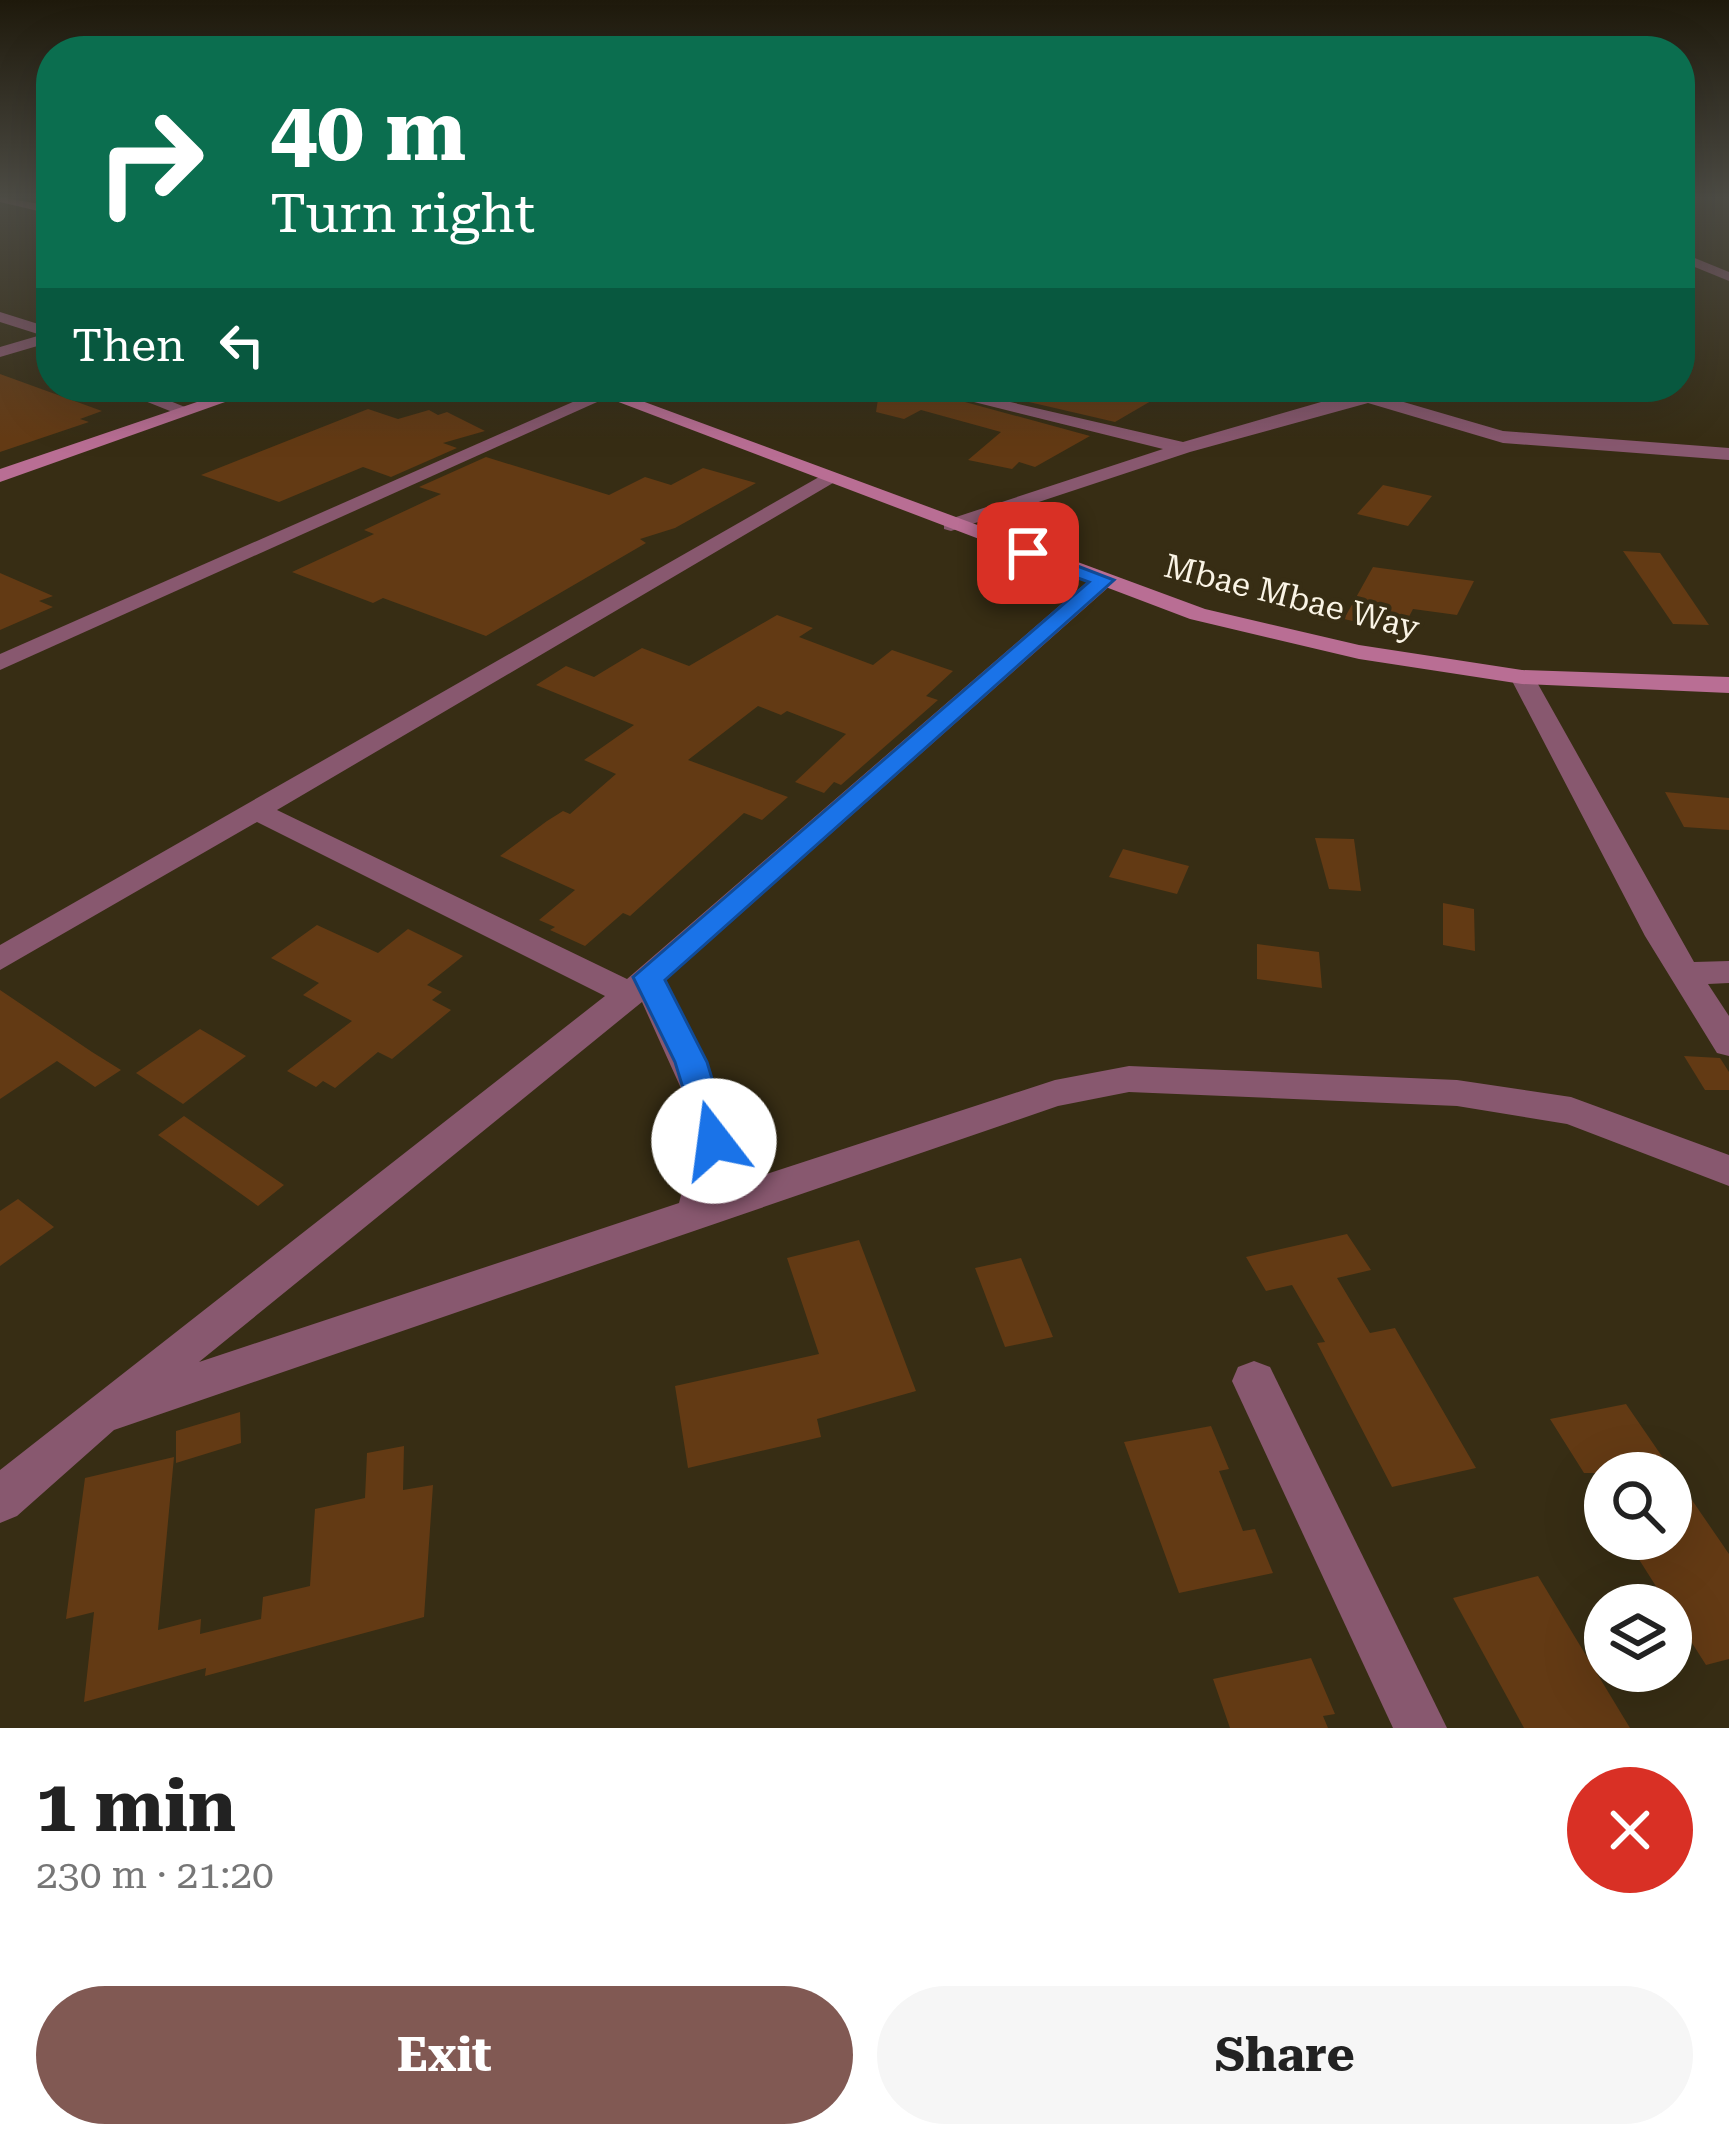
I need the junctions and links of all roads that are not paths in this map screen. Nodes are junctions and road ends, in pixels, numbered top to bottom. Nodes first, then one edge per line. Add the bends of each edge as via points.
1 (0, 317) edge
2 (36, 330) edge
3 (36, 340) edge
4 (22, 345) junction
5 (36, 351) edge
6 (0, 352) edge
7 (161, 402) edge
8 (213, 402) edge
9 (573, 402) edge
10 (626, 402) edge
11 (986, 402) edge
12 (1342, 402) edge
13 (1401, 402) edge
14 (186, 411) junction
15 (1183, 448) junction
16 (1729, 454) edge
17 (0, 476) edge
18 (826, 479) junction
19 (951, 525) junction
20 (1103, 580) junction
21 (0, 663) edge
22 (1522, 677) junction
23 (1729, 685) edge
24 (256, 811) junction
25 (0, 959) edge
26 (1729, 973) edge
27 (1686, 974) junction
28 (639, 986) junction
29 (1729, 1044) edge
30 (1729, 1172) edge
31 (695, 1218) junction
32 (1254, 1381) dead end
33 (99, 1415) junction
34 (0, 1500) edge
35 (1420, 1728) edge

1 - 2 street
3 - 4 street
4 - 5 street
4 - 6 street
7 - 14 street
8 - 14 street
9 - 21 street
10 - 18 street, Mbae Mbae Way
11 - 15 street
12 - 15 street
13 - 16 street via 1503,436
14 - 17 street
15 - 19 street
18 - 19 street, Mbae Mbae Way
18 - 24 street
19 - 20 street, Mbae Mbae Way
20 - 22 street, Mbae Mbae Way via 1246,626
20 - 28 street
22 - 23 street, Mbae Mbae Way
22 - 27 street
24 - 25 street
24 - 28 street
26 - 27 street
27 - 29 street
28 - 31 street via 707,1106 714,1141
28 - 33 street
30 - 31 street via 1571,1111 1457,1093 1129,1079 1054,1094
31 - 33 street
32 - 35 street
33 - 34 street

